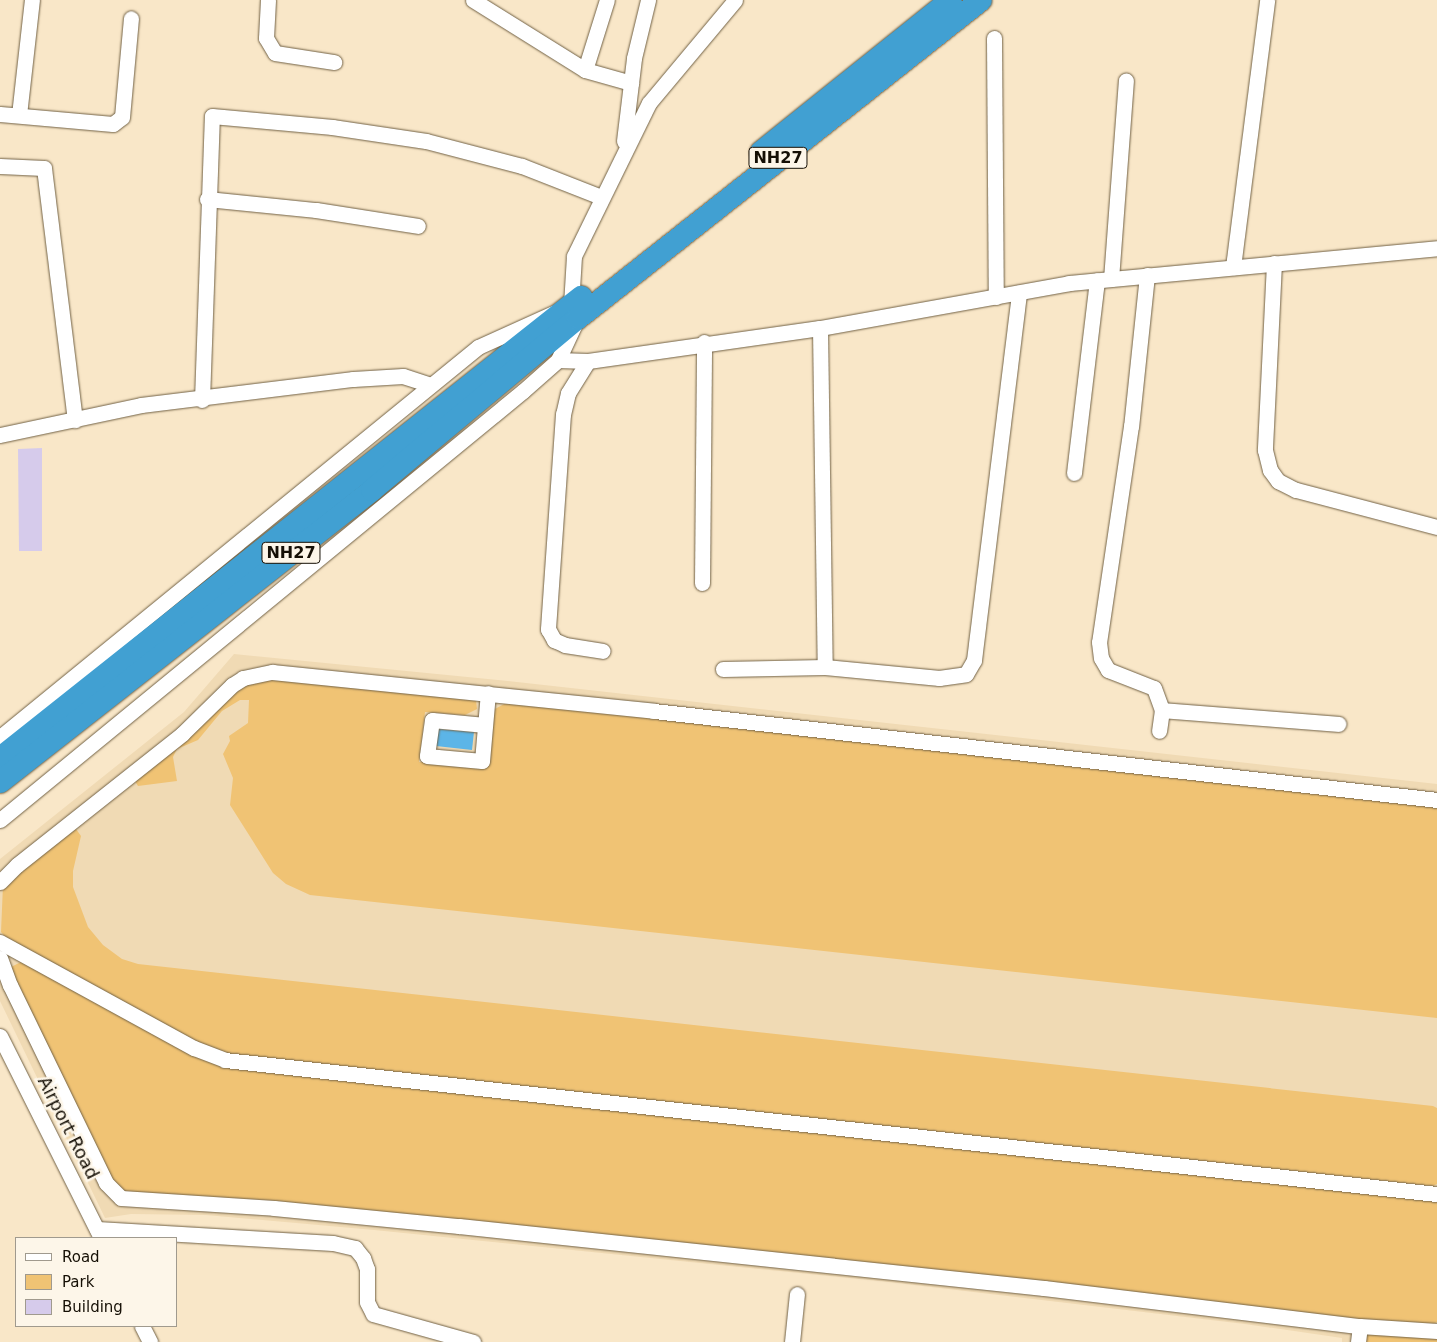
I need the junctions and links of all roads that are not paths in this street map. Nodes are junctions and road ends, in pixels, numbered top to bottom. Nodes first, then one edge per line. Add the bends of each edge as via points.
1 (32, 0) edge
2 (268, 0) edge
3 (472, 0) edge
4 (606, 0) edge
5 (648, 0) edge
6 (736, 0) edge
7 (951, 0) edge
8 (981, 0) edge
9 (1267, 0) edge
10 (131, 18) dead end
11 (994, 38) dead end
12 (334, 62) dead end
13 (585, 70) junction
14 (1126, 81) dead end
15 (631, 83) junction
16 (0, 114) edge
17 (19, 115) junction
18 (623, 151) junction
19 (0, 166) edge
20 (601, 196) junction
21 (207, 199) junction
22 (418, 226) dead end
23 (1437, 248) edge
24 (1274, 263) junction
25 (1233, 267) junction
26 (1147, 276) junction
27 (1104, 280) junction
28 (1019, 292) junction
29 (996, 297) junction
30 (574, 312) junction
31 (820, 328) junction
32 (704, 342) junction
33 (558, 360) junction
34 (588, 361) junction
35 (430, 385) junction
36 (202, 400) junction
37 (75, 420) junction
38 (0, 435) edge
39 (1074, 474) dead end
40 (1437, 527) edge
41 (702, 583) dead end
42 (603, 650) dead end
43 (825, 668) junction
44 (723, 669) dead end
45 (488, 694) junction
46 (1162, 710) junction
47 (1338, 724) dead end
48 (485, 725) dead end
49 (1159, 732) dead end
50 (0, 737) edge
51 (0, 758) edge
52 (0, 782) edge
53 (1437, 800) edge
54 (0, 820) edge
55 (0, 882) edge
56 (0, 942) edge
57 (0, 958) edge
58 (0, 1036) edge
59 (1437, 1194) edge
60 (99, 1234) edge
61 (177, 1237) edge
62 (178, 1237) edge
63 (797, 1294) dead end
64 (1360, 1326) junction
65 (142, 1327) edge
66 (1437, 1331) edge
67 (150, 1342) edge
68 (473, 1342) edge
69 (792, 1342) edge
70 (1358, 1342) edge

1 - 17 street
2 - 12 street via 266,38 275,53
3 - 13 street
4 - 13 street
5 - 15 street
6 - 18 street via 649,103
7 - 30 highway, NH27
8 - 30 highway, NH27
9 - 25 street
10 - 17 street via 122,117 113,124
11 - 29 street
13 - 15 street
14 - 27 street
15 - 18 street
16 - 17 street
18 - 20 street
19 - 37 street via 44,168
20 - 21 street via 522,166 426,141 332,127 212,116
20 - 30 street via 574,256
21 - 22 street via 316,210
21 - 36 street
23 - 24 street
24 - 25 street
24 - 40 street via 1265,450 1270,470 1278,481 1296,490
25 - 26 street
26 - 27 street
26 - 46 street via 1131,426 1099,642 1101,658 1108,670 1154,688
27 - 28 street
27 - 39 street
28 - 29 street
28 - 43 street via 974,660 966,674 955,677
29 - 31 street
30 - 33 street
30 - 35 street via 478,347
30 - 51 highway, NH27
30 - 52 highway, NH27 via 380,484
31 - 32 street
31 - 43 street
32 - 34 street
32 - 41 street
33 - 34 street
33 - 54 street via 363,524
34 - 42 street via 568,394 563,414 548,629 554,640 565,645
35 - 36 street via 403,376 370,378
35 - 50 street
36 - 37 street via 141,405
37 - 38 street
43 - 44 street
45 - 48 street
45 - 53 street
45 - 55 street via 291,673 257,674 243,678 182,734 18,864
46 - 47 street
46 - 49 street
56 - 59 street via 194,1048 225,1060
57 - 64 street via 106,1183 121,1198 274,1208 459,1226 1044,1288
58 - 60 street, Airport Road
60 - 61 street
62 - 68 street via 333,1243 355,1248 367,1269 367,1302 372,1314
63 - 69 street
64 - 66 street
64 - 70 street
65 - 67 street

